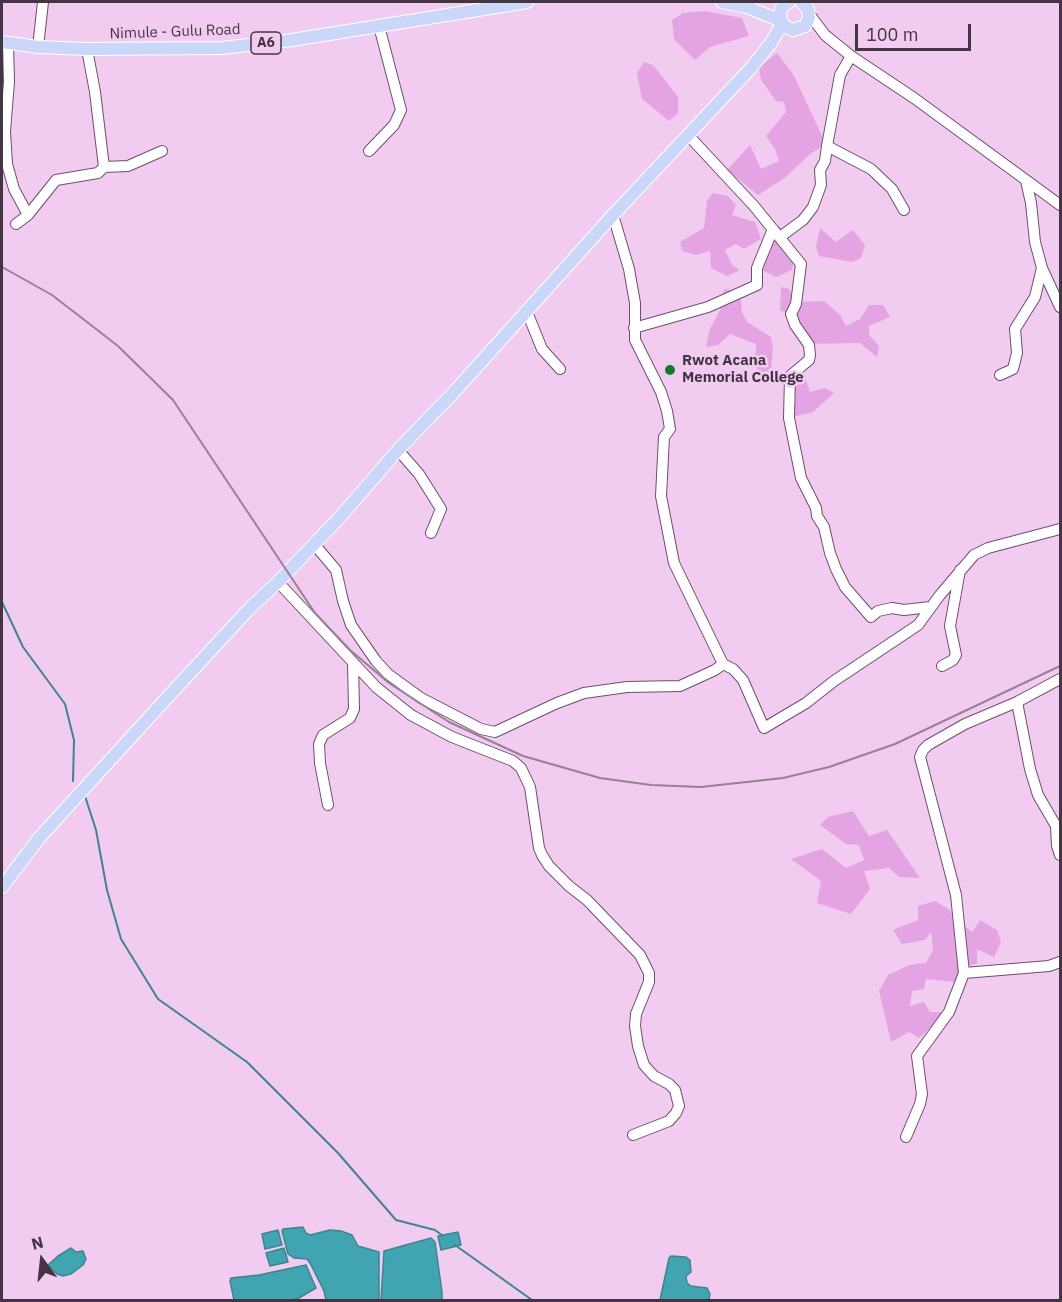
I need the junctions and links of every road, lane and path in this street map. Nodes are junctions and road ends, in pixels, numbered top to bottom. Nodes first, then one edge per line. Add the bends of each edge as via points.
1 (43, 2) edge
2 (527, 2) edge
3 (722, 2) edge
4 (786, 3) edge
5 (747, 6) junction
6 (808, 7) edge
7 (789, 25) junction
8 (379, 26) junction
9 (825, 35) junction
10 (4, 43) edge
11 (38, 47) junction
12 (87, 49) junction
13 (851, 56) junction
14 (688, 135) junction
15 (827, 146) junction
16 (162, 150) dead end
17 (369, 151) dead end
18 (104, 166) junction
19 (1026, 181) junction
20 (1060, 205) edge
21 (904, 210) dead end
22 (28, 215) junction
23 (613, 215) junction
24 (16, 224) dead end
25 (776, 233) junction
26 (1042, 268) junction
27 (1060, 307) edge
28 (527, 312) junction
29 (634, 328) junction
30 (560, 369) dead end
31 (1000, 375) dead end
32 (398, 450) junction
33 (1060, 529) edge
34 (431, 533) dead end
35 (314, 544) junction
36 (960, 570) junction
37 (278, 582) junction
38 (930, 607) junction
39 (353, 663) junction
40 (723, 664) junction
41 (942, 666) dead end
42 (1060, 679) edge
43 (1017, 702) junction
44 (328, 805) dead end
45 (1060, 855) edge
46 (2, 887) edge
47 (1060, 962) edge
48 (964, 973) junction
49 (633, 1135) dead end
50 (906, 1137) dead end

1 - 11 street
2 - 8 main road, Nimule - Gulu Road / A6
3 - 5 main road
4 - 5 main road
4 - 7 main road via 780,14
5 - 7 main road
6 - 7 main road via 808,21
6 - 9 street
7 - 9 street
7 - 14 main road
8 - 12 main road, Nimule - Gulu Road / A6 via 222,48
8 - 17 street via 401,110 394,125
9 - 13 street
10 - 11 main road, Nimule - Gulu Road / A6
10 - 22 street via 9,81 7,164 14,189
11 - 12 main road, Nimule - Gulu Road / A6
12 - 18 street
13 - 15 street via 840,75
13 - 19 street
14 - 23 main road
14 - 25 street
15 - 21 street via 871,169 896,194
15 - 25 street via 813,207 803,220
16 - 18 street via 128,166
18 - 22 street via 98,172 56,180
19 - 20 street
19 - 26 street
22 - 24 street
23 - 28 main road
23 - 29 street via 629,269 635,303
25 - 29 street via 762,251 757,285 708,307
25 - 38 street via 801,264 791,314 810,350 809,360 789,379 793,442 801,478 824,527 836,569 845,587 871,617 892,608
26 - 27 street
26 - 31 street via 1035,297 1015,329 1017,353 1012,369
28 - 30 street via 542,349
28 - 32 main road
29 - 40 street via 639,350 667,411 670,429 664,437 661,496 674,563
32 - 34 street via 441,509
32 - 35 main road
33 - 36 street via 980,551
35 - 37 main road
35 - 40 street via 336,570 351,625 388,674 421,698 490,732 584,693 680,686
36 - 38 street
36 - 41 street via 950,626 956,655
37 - 39 street
37 - 46 main road via 113,756 40,837
38 - 40 street via 918,625 764,729 743,680
39 - 44 street via 354,709 350,718 323,735 319,744
39 - 49 street via 411,716 521,768 530,787 542,855 640,955 649,982 636,1014 638,1046 644,1065 675,1090 679,1106 669,1120
42 - 43 street
43 - 45 street via 1030,770 1038,795 1056,826
43 - 48 street via 965,724 920,753 956,896
47 - 48 street
48 - 50 street via 949,1012 916,1056 922,1094

